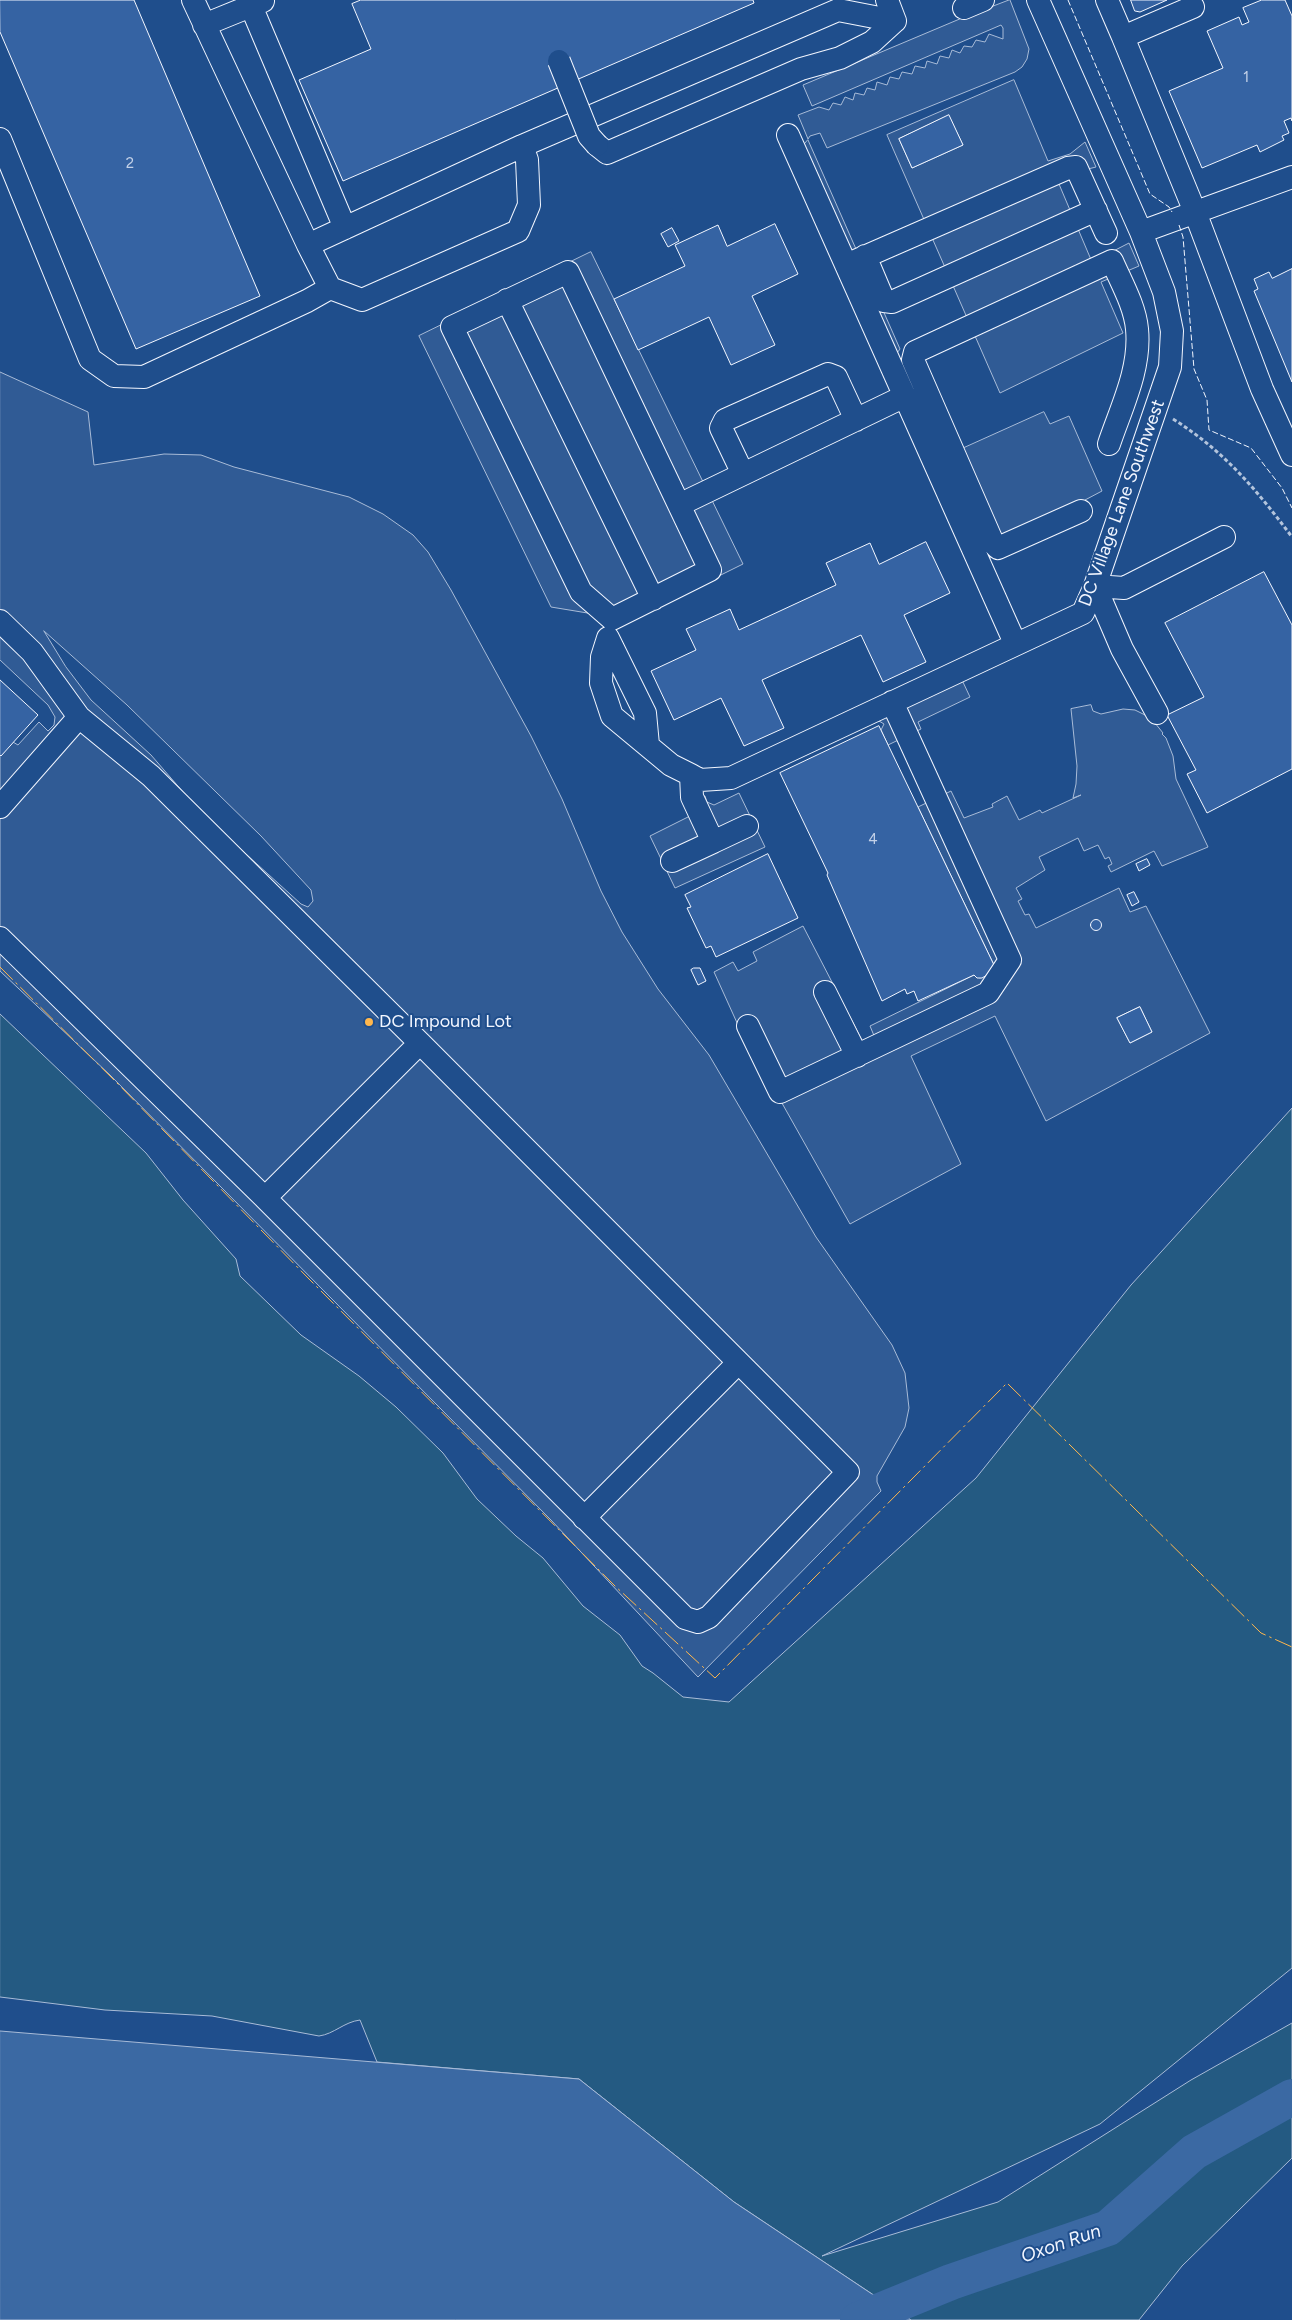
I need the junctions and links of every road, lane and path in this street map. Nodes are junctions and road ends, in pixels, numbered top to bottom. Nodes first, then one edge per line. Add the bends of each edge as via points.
1 (193, 0) edge
2 (887, 0) edge
3 (1038, 0) edge
4 (1107, 0) edge
5 (258, 3) edge
6 (1193, 7) dead end
7 (896, 21) junction
8 (204, 25) junction
9 (1123, 37) junction
10 (559, 61) dead end
11 (788, 135) dead end
12 (0, 139) edge
13 (522, 146) junction
14 (1292, 177) edge
15 (1096, 210) junction
16 (1195, 212) junction
17 (345, 228) junction
18 (1142, 232) junction
19 (1106, 233) dead end
20 (308, 245) junction
21 (855, 260) junction
22 (330, 288) junction
23 (507, 300) junction
24 (916, 405) junction
25 (1157, 409) junction
26 (856, 420) junction
27 (1109, 444) dead end
28 (1292, 455) edge
29 (743, 474) junction
30 (679, 504) junction
31 (1081, 511) dead end
32 (1224, 537) dead end
33 (1292, 537) edge
34 (1095, 586) junction
35 (653, 598) junction
36 (0, 621) edge
37 (610, 628) junction
38 (1015, 643) junction
39 (892, 702) junction
40 (1158, 713) dead end
41 (79, 717) junction
42 (648, 745) junction
43 (691, 775) junction
44 (0, 807) edge
45 (747, 826) dead end
46 (713, 842) junction
47 (672, 861) dead end
48 (0, 938) edge
49 (825, 992) dead end
50 (748, 1026) dead end
51 (420, 1043) junction
52 (857, 1056) junction
53 (266, 1198) junction
54 (738, 1363) junction
55 (584, 1518) junction

1 - 8 street
2 - 7 street
3 - 18 street, DC Village Lane Southwest
4 - 9 street
5 - 8 street
5 - 17 street
6 - 9 street
7 - 10 street, bridge via 872,42 840,58 801,69 607,153 589,136
7 - 13 street via 838,10
8 - 20 street
9 - 16 street
11 - 21 street
12 - 22 street via 90,359 114,376 144,377
13 - 17 street
13 - 22 street via 527,160 529,205 518,231 362,300
14 - 16 street
15 - 19 street
15 - 21 street via 892,302 884,301
15 - 21 street via 1076,167 1068,168
16 - 18 street
16 - 28 street via 1262,389
17 - 20 street
18 - 25 street, DC Village Lane Southwest via 1164,292 1172,331 1170,367
20 - 22 street
21 - 24 street
23 - 30 street via 568,272
23 - 35 street
23 - 37 street via 452,326 581,592
24 - 26 street
24 - 27 street via 915,352 1112,261 1137,330 1136,365
24 - 31 street via 998,548
24 - 38 street
25 - 33 path via 1218,451 1262,496
25 - 34 street, DC Village Lane Southwest
26 - 29 street
26 - 29 street via 836,377 828,374 724,420 721,428
29 - 30 street
30 - 35 street via 710,570
32 - 34 street via 1124,588
34 - 38 street, DC Village Lane Southwest via 1083,613
34 - 40 street via 1122,649
35 - 37 street
36 - 41 street via 32,652
37 - 42 street via 645,713
37 - 42 street, DC Village Lane Southwest via 602,657 601,684 612,716
38 - 39 street, DC Village Lane Southwest
39 - 43 street, DC Village Lane Southwest via 731,778 700,780
39 - 52 street via 1010,960 988,993
41 - 44 street
41 - 51 street via 151,776
42 - 43 street, DC Village Lane Southwest via 671,765
43 - 46 street via 692,797
45 - 46 street
46 - 47 street
48 - 53 street
49 - 52 street
50 - 52 street via 780,1092
51 - 53 street
51 - 54 street
53 - 55 street
54 - 55 street
54 - 55 street via 848,1472 709,1617 698,1622 685,1618

